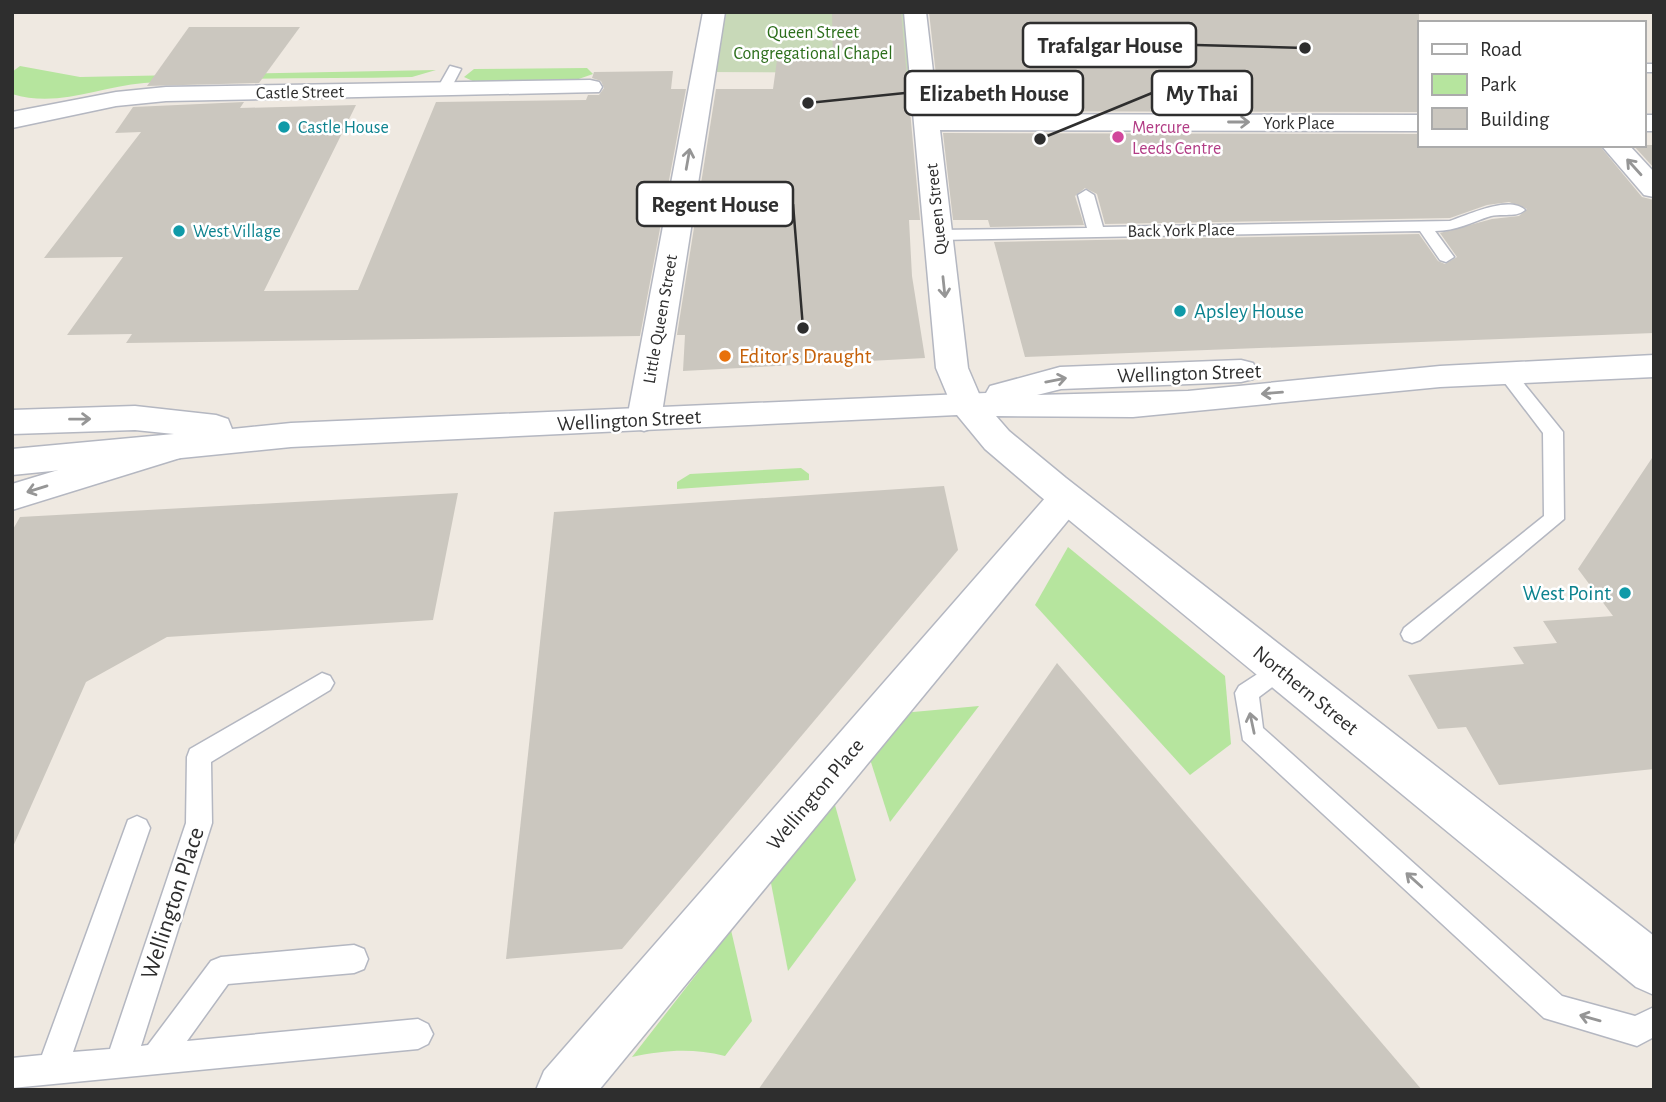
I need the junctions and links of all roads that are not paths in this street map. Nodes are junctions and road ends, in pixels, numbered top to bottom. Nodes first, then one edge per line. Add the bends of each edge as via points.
1 (714, 12) edge
2 (915, 12) edge
3 (590, 87) dead end
4 (12, 120) edge
5 (926, 122) junction
6 (1418, 123) edge
7 (1616, 147) edge
8 (1654, 190) edge
9 (1086, 195) dead end
10 (1517, 211) dead end
11 (1424, 226) junction
12 (1096, 231) junction
13 (938, 234) junction
14 (1446, 257) dead end
15 (1654, 366) edge
16 (1507, 374) junction
17 (966, 404) junction
18 (644, 419) junction
19 (12, 422) edge
20 (291, 435) junction
21 (172, 448) junction
22 (12, 462) edge
23 (12, 497) edge
24 (1066, 498) junction
25 (1412, 634) dead end
26 (1279, 669) junction
27 (322, 683) dead end
28 (137, 828) dead end
29 (354, 959) dead end
30 (1654, 969) edge
31 (1654, 1021) edge
32 (418, 1034) dead end
33 (156, 1059) junction
34 (121, 1062) junction
35 (52, 1070) junction
36 (12, 1073) edge
37 (563, 1090) edge

18 -> 1 street, Little Queen Street
2 - 5 street, Queen Street
3 - 4 street, Castle Street via 489,95 450,79 166,94
5 -> 6 street, York Place
5 - 13 street, Queen Street
8 -> 7 street
9 - 12 lane
10 - 11 lane, Back York Place via 1490,211 1452,226
11 - 12 lane, Back York Place
11 - 14 lane
12 - 13 lane, Back York Place
13 -> 17 street, Queen Street via 952,368
15 - 16 street, Wellington Street
16 - 17 street, Wellington Street via 1144,404 1024,409
16 - 25 lane via 1553,432 1554,519
17 - 18 street, Wellington Street
17 - 24 street, Northern Street via 997,440
18 - 20 street, Wellington Street
19 -> 20 street, Wellington Street via 135,418
20 - 21 street, Wellington Street
21 - 22 street, Wellington Street
21 -> 23 street
24 - 26 street, Northern Street
24 - 37 street, Wellington Place
26 - 30 street, Northern Street
31 -> 26 lane via 1637,1031 1554,1008 1252,733 1247,693
27 - 34 lane, Wellington Place via 199,757 199,823
28 - 35 lane
29 - 33 lane via 222,971
32 - 33 lane
33 - 34 lane
34 - 35 lane
35 - 36 lane

